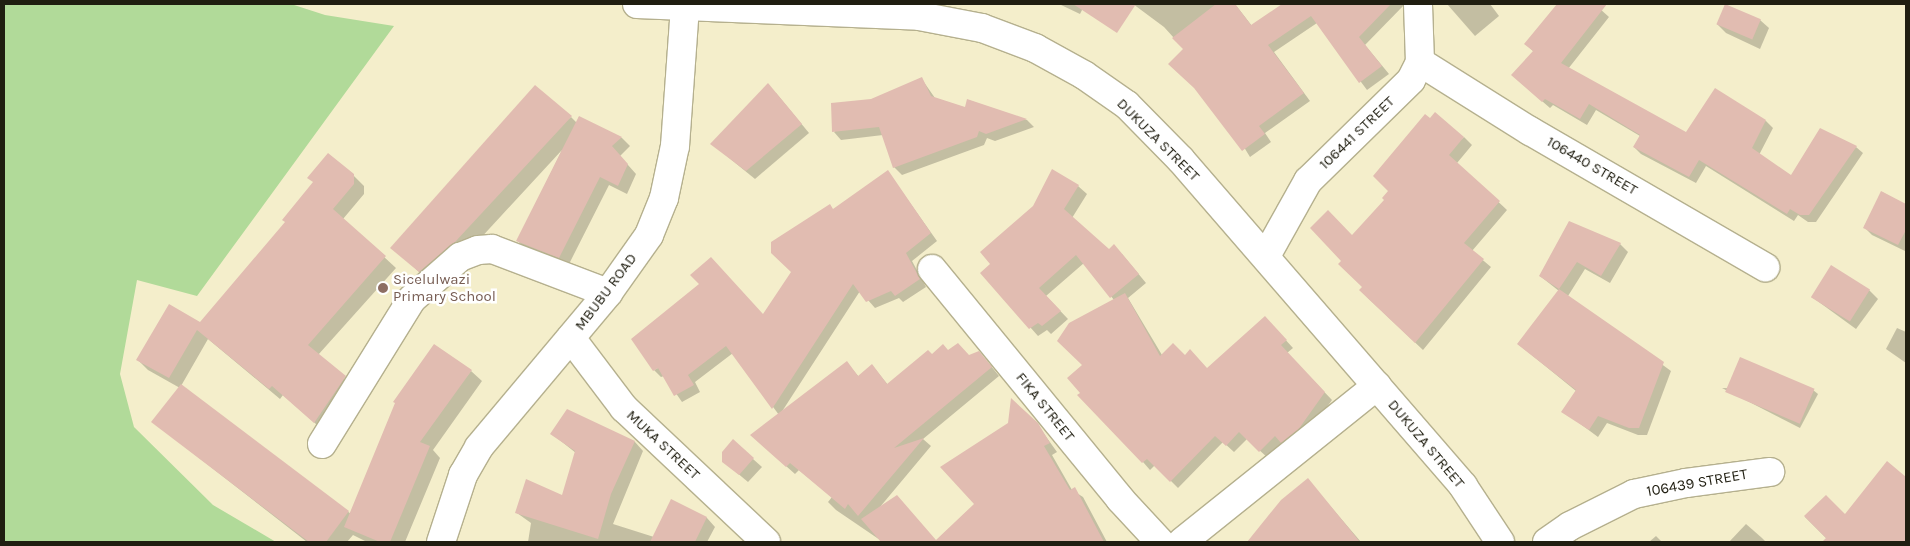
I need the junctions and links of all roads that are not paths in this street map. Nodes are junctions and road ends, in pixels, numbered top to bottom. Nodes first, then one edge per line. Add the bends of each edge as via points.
1 (637, 4) edge
2 (1418, 4) edge
3 (685, 6) junction
4 (920, 10) edge
5 (1420, 62) junction
6 (1266, 256) junction
7 (1765, 267) dead end
8 (932, 269) dead end
9 (608, 293) junction
10 (571, 338) junction
11 (1377, 386) junction
12 (322, 444) dead end
13 (1770, 472) dead end
14 (441, 542) edge
15 (766, 542) edge
16 (1160, 542) edge
17 (1182, 542) edge
18 (1500, 542) edge
19 (1547, 542) edge

1 - 3 street, DUKUZA STREET
2 - 5 street
3 - 4 street, DUKUZA STREET
3 - 9 street, MBUBU ROAD via 675,146 664,198 649,235
4 - 6 street, DUKUZA STREET via 1035,48 1113,95 1181,160
5 - 6 street, 106441 STREET via 1411,80 1308,181
5 - 7 street, 106440 STREET via 1530,131
6 - 11 street, DUKUZA STREET
8 - 16 street, FIKA STREET via 1120,499
9 - 10 street, MBUBU ROAD
9 - 12 street via 492,249 460,257 412,299
10 - 14 street, MBUBU ROAD via 479,447 463,475
10 - 15 street, MUKA STREET via 624,408
11 - 17 street
11 - 18 street, DUKUZA STREET via 1463,486
13 - 19 street, 106439 STREET via 1686,483 1634,494 1570,526

